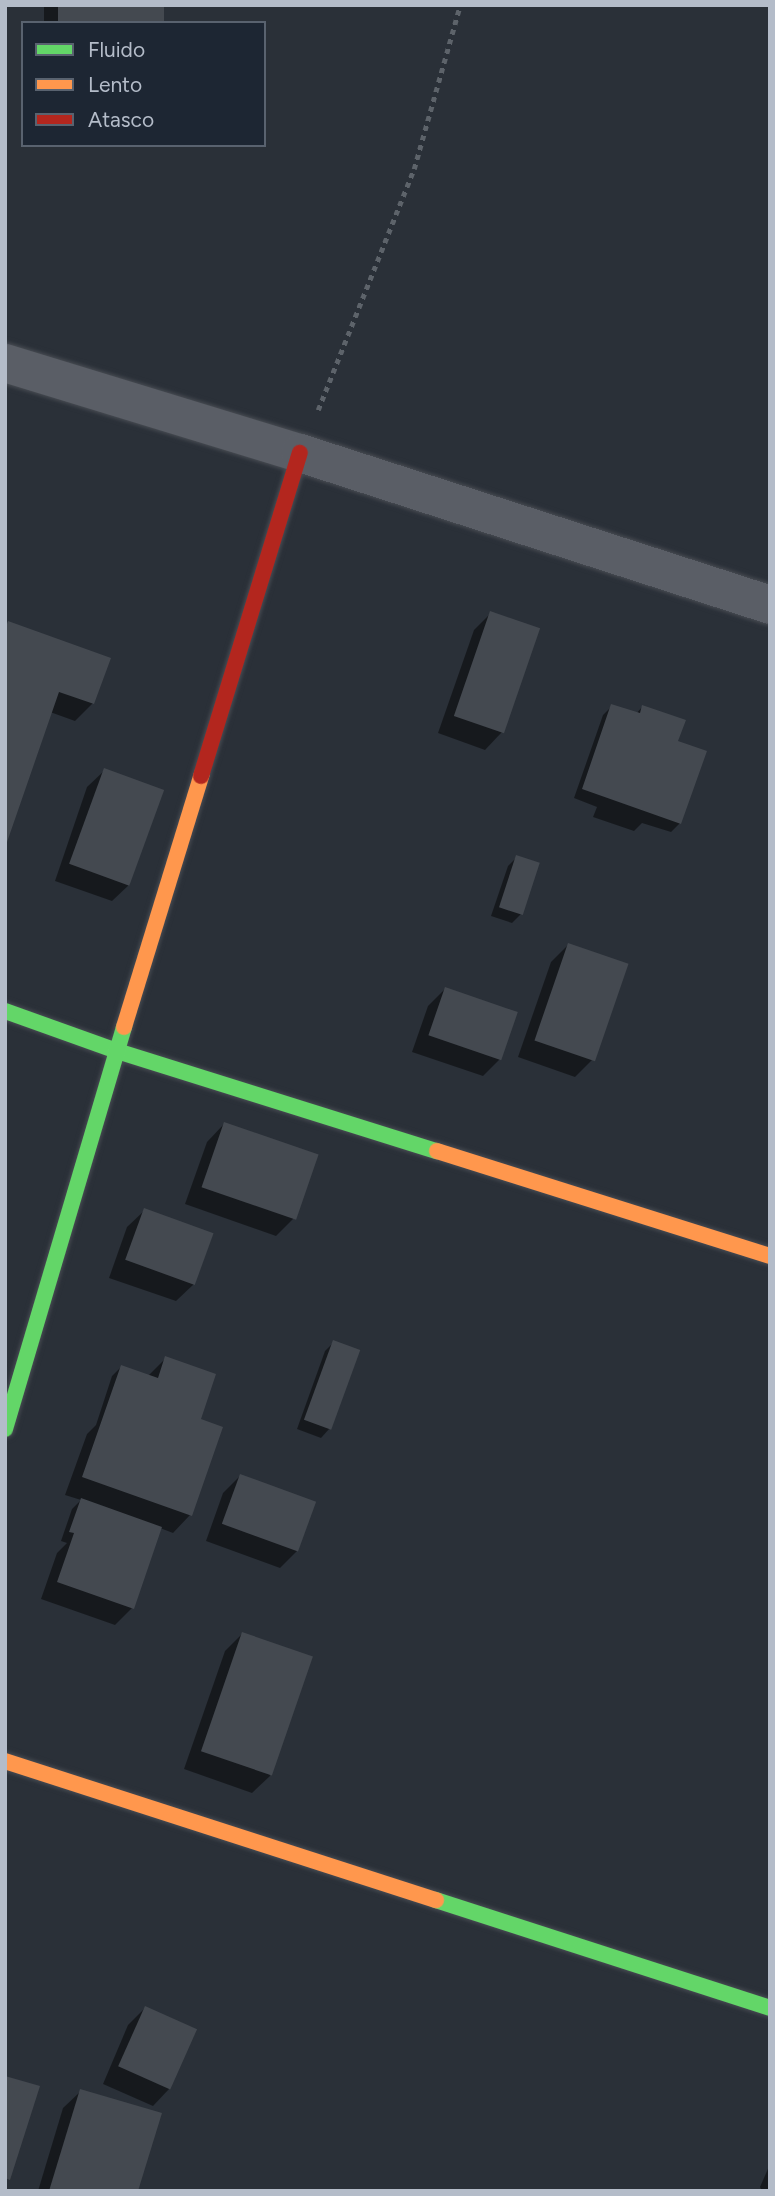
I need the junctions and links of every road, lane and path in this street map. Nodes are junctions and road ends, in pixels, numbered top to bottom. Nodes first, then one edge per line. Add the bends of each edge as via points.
1 (460, 5) edge
2 (5, 363) edge
3 (300, 453) junction
4 (770, 605) edge
5 (5, 1011) edge
6 (117, 1051) junction
7 (770, 1255) edge
8 (5, 1429) edge
9 (5, 1761) edge
10 (770, 2008) edge

1 - 3 path via 414,169
2 - 3 street
3 - 4 street
3 - 6 street
5 - 6 street
6 - 7 street
6 - 8 street
9 - 10 street

